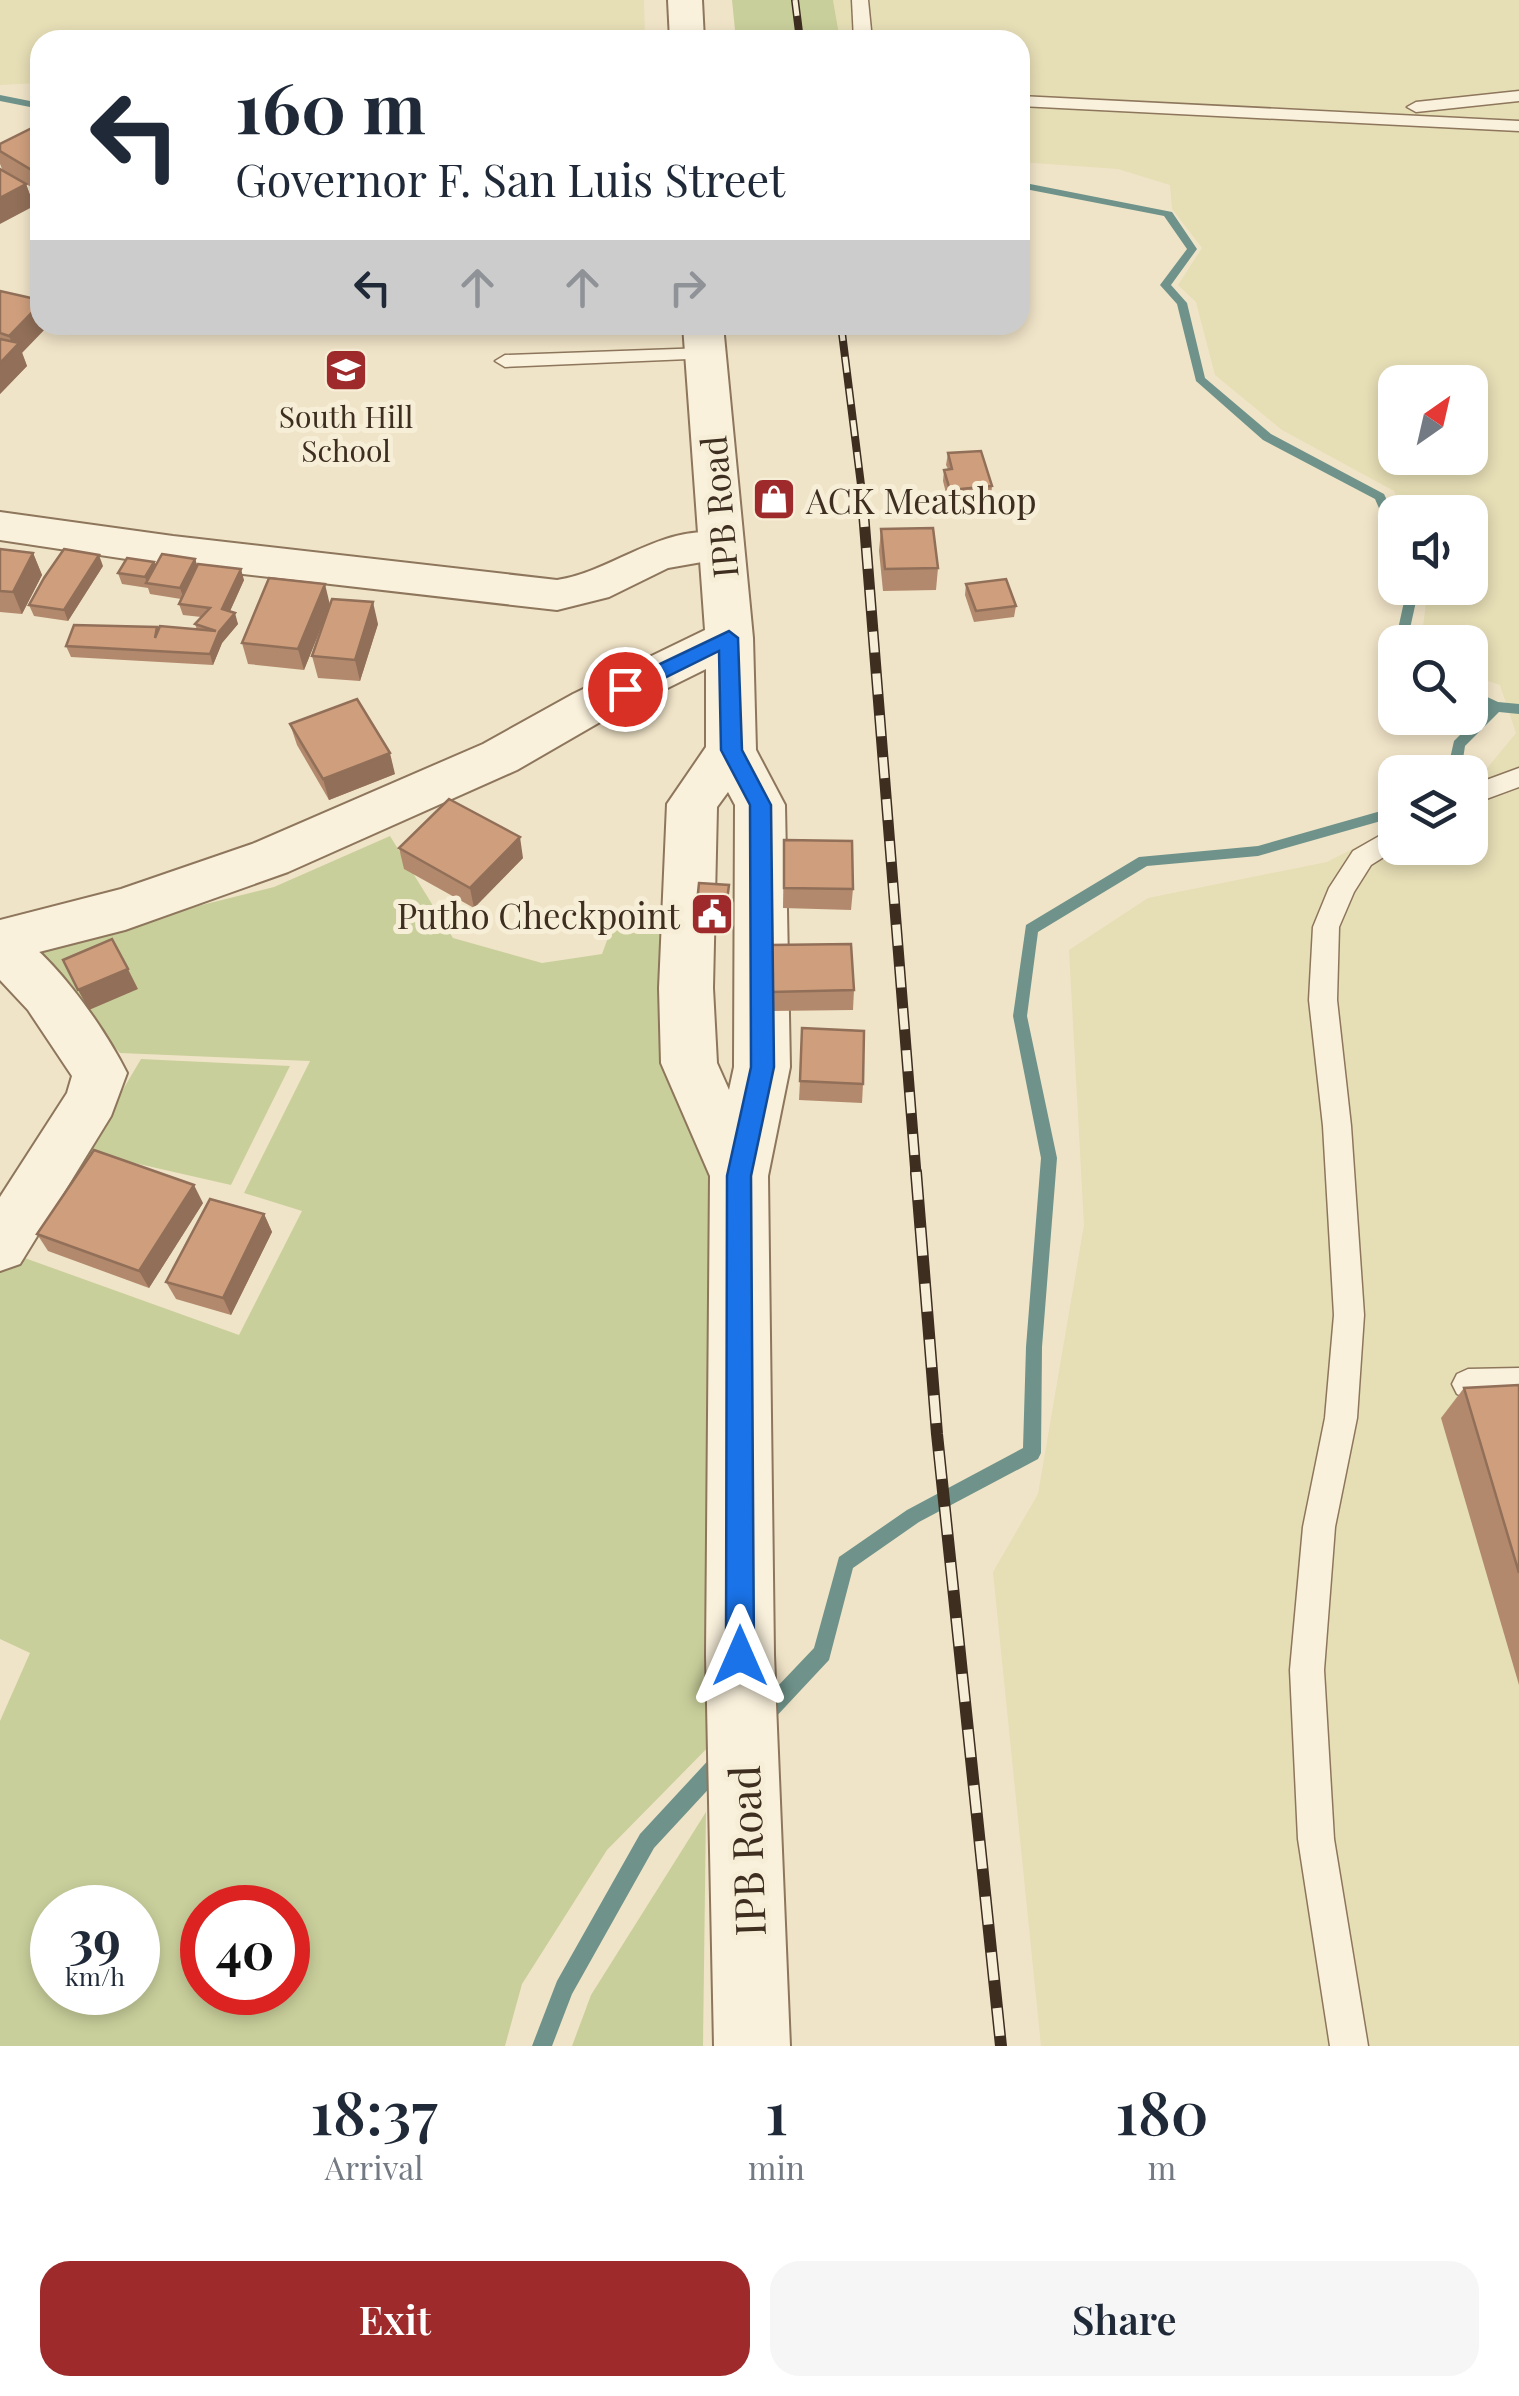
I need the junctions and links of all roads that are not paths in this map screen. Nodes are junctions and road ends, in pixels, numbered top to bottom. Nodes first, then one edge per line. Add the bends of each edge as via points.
1 (685, 0) edge
2 (860, 0) edge
3 (686, 30) edge
4 (862, 30) edge
5 (1519, 96) edge
6 (1030, 101) edge
7 (1331, 116) junction
8 (1519, 126) edge
9 (704, 339) edge
10 (506, 361) dead end
11 (0, 526) edge
12 (722, 546) junction
13 (729, 638) junction
14 (732, 750) junction
15 (1519, 776) edge
16 (1488, 789) edge
17 (1378, 848) edge
18 (0, 944) edge
19 (739, 1176) junction
20 (0, 1246) edge
21 (1519, 1383) edge
22 (1468, 1384) edge
23 (751, 2021) edge
24 (1349, 2046) edge

1 - 3 street
2 - 4 lane
5 - 7 lane
6 - 7 lane
7 - 8 lane
9 - 10 lane
9 - 12 street, IPB Road
11 - 12 street via 557,595 591,591 646,560
12 - 13 street, IPB Road
13 - 14 street, IPB Road
13 - 18 street via 500,757 270,858 125,910
14 - 19 street, IPB Road via 760,805 762,1067
14 - 19 street, IPB Road via 692,804 686,988 689,1063
15 - 16 lane
17 - 24 lane via 1362,858 1342,888 1326,927 1323,1000 1349,1314 1306,1670 1316,1838
18 - 20 street via 100,1073 92,1100
19 - 23 street, IPB Road via 740,1656
21 - 22 lane

